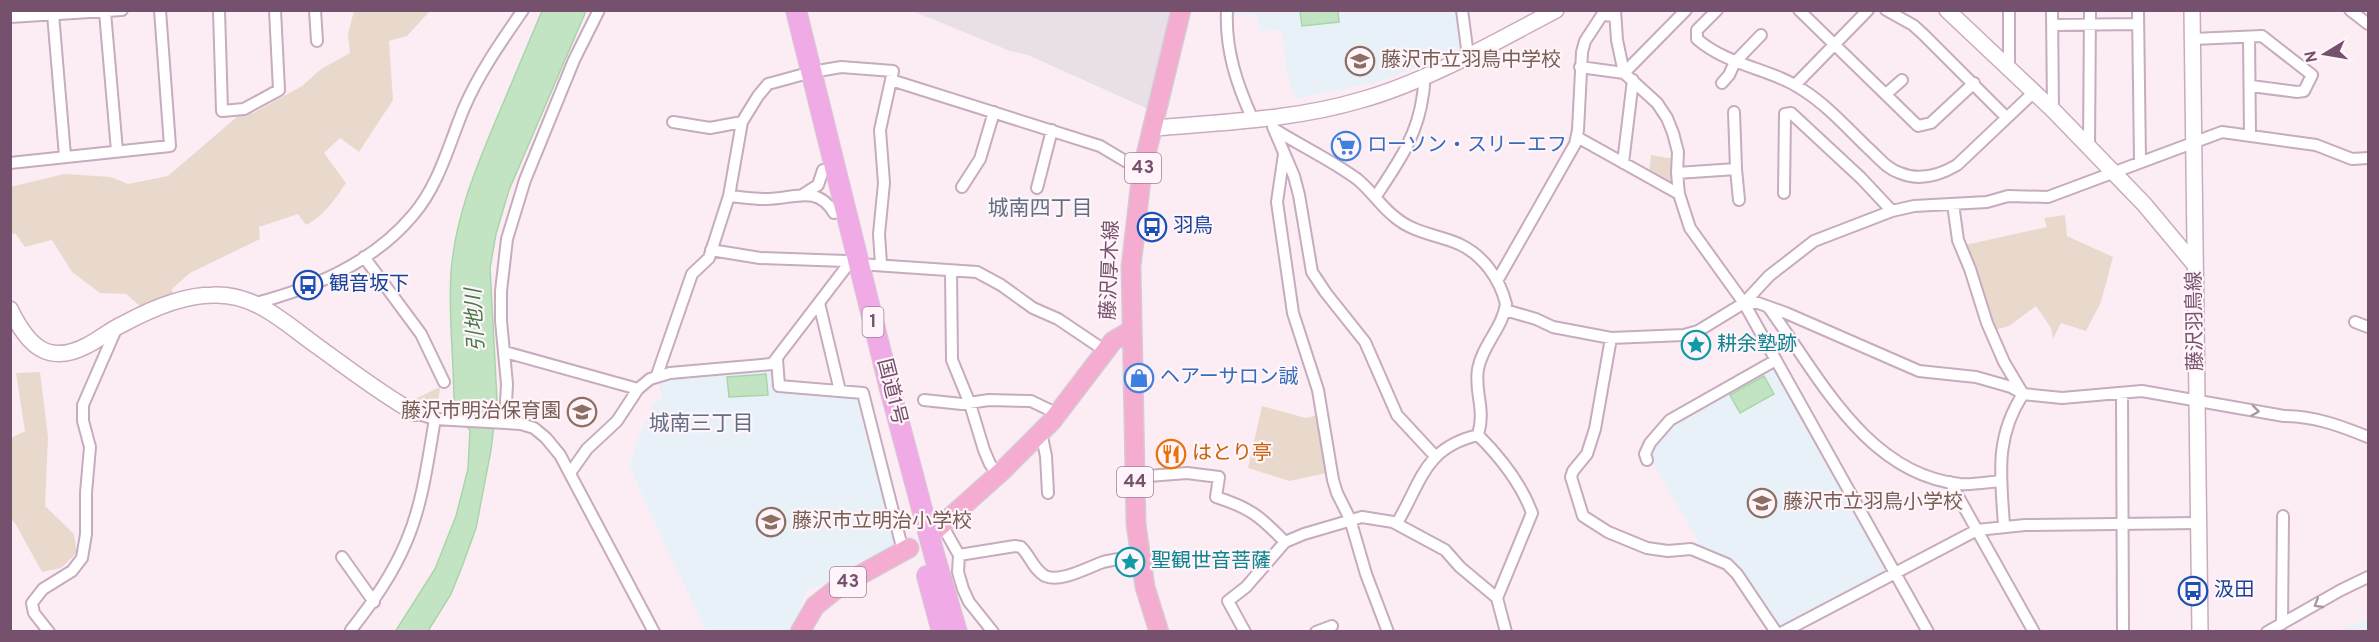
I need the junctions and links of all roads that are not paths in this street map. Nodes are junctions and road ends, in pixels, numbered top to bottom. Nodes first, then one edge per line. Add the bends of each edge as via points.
1 (122, 10) edge
2 (160, 10) edge
3 (219, 10) edge
4 (275, 10) edge
5 (315, 10) edge
6 (523, 10) edge
7 (600, 10) edge
8 (783, 10) edge
9 (796, 10) edge
10 (1181, 10) edge
11 (1227, 10) edge
12 (1462, 10) edge
13 (1556, 10) edge
14 (1686, 10) edge
15 (1717, 10) edge
16 (1799, 10) edge
17 (1868, 10) edge
18 (1886, 10) edge
19 (2009, 10) edge
20 (2052, 10) edge
21 (2090, 10) edge
22 (2138, 10) edge
23 (2192, 10) edge
24 (2350, 10) edge
25 (1948, 11) edge
26 (105, 12) edge
27 (1615, 13) edge
28 (53, 14) junction
29 (10, 17) edge
30 (2138, 24) junction
31 (2368, 24) edge
32 (2053, 25) junction
33 (2090, 25) junction
34 (1761, 35) dead end
35 (2249, 37) junction
36 (2193, 39) junction
37 (317, 41) dead end
38 (1835, 46) junction
39 (1468, 56) junction
40 (1735, 62) junction
41 (1580, 68) junction
42 (2009, 71) junction
43 (1624, 73) junction
44 (806, 74) junction
45 (1422, 76) junction
46 (891, 80) junction
47 (1633, 80) junction
48 (1902, 80) dead end
49 (1722, 83) dead end
50 (1974, 83) junction
51 (1795, 85) junction
52 (2251, 86) junction
53 (2033, 93) junction
54 (1886, 94) junction
55 (2053, 110) junction
56 (994, 112) junction
57 (1734, 112) dead end
58 (2006, 117) junction
59 (1253, 120) junction
60 (673, 122) dead end
61 (742, 122) junction
62 (1272, 124) junction
63 (1154, 128) junction
64 (1052, 130) junction
65 (2250, 135) junction
66 (1577, 138) junction
67 (2194, 143) junction
68 (2089, 148) junction
69 (117, 151) junction
70 (1284, 154) junction
71 (65, 156) junction
72 (2368, 158) edge
73 (2140, 161) junction
74 (10, 163) edge
75 (1623, 163) junction
76 (1737, 169) junction
77 (823, 170) junction
78 (1142, 171) junction
79 (2112, 171) junction
80 (1677, 173) junction
81 (963, 187) dead end
82 (1037, 188) dead end
83 (1784, 193) dead end
84 (729, 195) junction
85 (804, 195) junction
86 (1679, 195) junction
87 (1376, 196) junction
88 (1739, 200) dead end
89 (1953, 204) junction
90 (1892, 210) junction
91 (834, 213) junction
92 (711, 249) junction
93 (364, 257) junction
94 (851, 264) junction
95 (881, 264) junction
96 (2195, 265) junction
97 (951, 271) junction
98 (1497, 281) junction
99 (256, 303) junction
100 (819, 303) junction
101 (1743, 303) junction
102 (1769, 308) junction
103 (10, 309) edge
104 (1505, 310) junction
105 (2355, 322) dead end
106 (117, 327) junction
107 (2368, 327) edge
108 (1132, 330) junction
109 (1611, 338) junction
110 (505, 352) junction
111 (1107, 352) junction
112 (777, 359) junction
113 (1776, 360) junction
114 (657, 375) junction
115 (444, 382) dead end
116 (638, 389) junction
117 (840, 391) junction
118 (2122, 393) junction
119 (2023, 394) junction
120 (924, 400) dead end
121 (2198, 402) junction
122 (970, 404) junction
123 (415, 413) joint
124 (1058, 414) junction
125 (435, 419) junction
126 (505, 422) junction
127 (1041, 432) junction
128 (1478, 435) junction
129 (2368, 437) edge
130 (1435, 456) junction
131 (1647, 460) dead end
132 (570, 473) junction
133 (998, 475) junction
134 (1135, 477) junction
135 (2001, 481) junction
136 (1950, 482) junction
137 (1048, 493) dead end
138 (2283, 516) dead end
139 (1350, 519) junction
140 (1397, 523) junction
141 (2199, 524) junction
142 (2123, 525) junction
143 (2004, 526) junction
144 (940, 527) joint
145 (1977, 530) junction
146 (1285, 542) junction
147 (906, 550) joint
148 (959, 555) junction
149 (1140, 555) junction
150 (342, 557) dead end
151 (1894, 572) junction
152 (2368, 577) edge
153 (1497, 598) junction
154 (374, 602) junction
155 (2282, 624) junction
156 (1332, 626) dead end
157 (49, 632) edge
158 (352, 632) edge
159 (654, 632) edge
160 (800, 632) edge
161 (942, 632) edge
162 (957, 632) edge
163 (993, 632) edge
164 (1159, 632) edge
165 (1245, 632) edge
166 (1316, 632) edge
167 (1388, 632) edge
168 (1506, 632) edge
169 (1776, 632) edge
170 (1783, 632) edge
171 (1928, 632) edge
172 (2034, 632) edge
173 (2124, 632) edge
174 (2200, 632) edge
175 (2267, 632) edge

1 - 26 street
2 - 69 street via 170,146
3 - 4 street via 222,111 244,110 279,90
5 - 37 street
6 - 93 street via 482,71 425,199 399,231
7 - 110 street via 574,60 515,207 501,291
8 - 44 highway, 国道1号 / 1
9 - 44 highway, 国道1号 / 1
10 - 63 main road, 藤沢厚木線 / 43
11 - 59 street via 1234,76
12 - 39 street
13 - 39 street
14 - 43 street
15 - 40 street via 1696,35 1709,50
16 - 38 street
17 - 38 street
18 - 50 street via 1918,29
19 - 42 street
20 - 32 street
21 - 33 street
22 - 30 street
23 - 36 street, 藤沢羽鳥線
24 - 31 street
25 - 42 street
26 - 28 street
26 - 69 street
27 - 41 street via 1602,15 1593,28 1581,52
27 - 43 street
28 - 29 street
28 - 71 street
30 - 33 street
30 - 73 street
32 - 33 street
32 - 55 street
33 - 68 street
34 - 40 street
35 - 36 street
35 - 52 street
35 - 52 street via 2262,36 2312,75 2304,91
36 - 67 street, 藤沢羽鳥線
38 - 51 street
38 - 54 street
39 - 45 street
40 - 49 street
40 - 51 street
41 - 43 street
41 - 66 street
42 - 53 street
43 - 47 street
44 - 46 street via 841,67 888,70 893,71
44 - 61 street via 768,84
44 - 77 highway, 国道1号 / 1
44 - 94 highway, 国道1号 / 1
45 - 62 street via 1363,100
45 - 87 street via 1425,83 1418,123
46 - 56 street
46 - 95 street via 880,130 884,183 879,234
47 - 75 street
47 - 80 street via 1667,118 1678,152
48 - 54 street
50 - 54 street via 1925,126 1918,126
50 - 58 street
51 - 58 street via 1827,109 1886,165 1904,175 1930,176 1957,165
52 - 65 street
53 - 55 street
53 - 58 street
55 - 68 street
56 - 64 street
56 - 81 street via 980,159
57 - 76 street
59 - 62 street
59 - 63 street
60 - 61 street via 710,128
61 - 84 street
62 - 70 street
62 - 87 street
63 - 78 main road, 藤沢厚木線 / 43
64 - 78 street via 1100,146
64 - 82 street
65 - 67 street via 2222,132
65 - 72 street via 2316,145 2352,159
66 - 75 street
66 - 98 street
67 - 73 street
67 - 96 street, 藤沢羽鳥線
68 - 79 street
69 - 71 street
70 - 130 street via 1299,195 1312,272 1365,342 1397,415
70 - 139 street via 1277,202 1293,313 1318,390 1333,480
71 - 74 street
73 - 79 street
75 - 86 street
76 - 80 street
76 - 88 street
77 - 85 street via 818,184
77 - 91 highway, 国道1号 / 1
78 - 108 main road, 藤沢厚木線 / 43 via 1131,267
79 - 89 street via 2042,198 2017,195
79 - 96 street
80 - 86 street
83 - 90 street via 1785,114 1791,113
84 - 85 street via 766,199
84 - 92 street
85 - 91 street via 821,198
86 - 101 street via 1690,228
87 - 98 street via 1407,226 1472,251
89 - 90 street
89 - 119 street via 1958,240 1987,323
90 - 101 street via 1814,241 1769,276
91 - 94 highway, 国道1号 / 1
92 - 94 street via 760,258
92 - 114 street via 709,258 692,274
93 - 99 street via 320,284
93 - 115 street via 421,334
94 - 95 street
94 - 100 street
94 - 161 highway, 国道1号 / 1 via 903,489
94 - 162 highway, 国道1号 / 1
95 - 97 street
96 - 121 street, 藤沢羽鳥線
97 - 111 street via 977,272
97 - 122 street via 952,360
98 - 104 street
99 - 106 street via 212,294 158,308
99 - 123 street
100 - 112 street
100 - 117 street
101 - 102 street
101 - 109 street via 1698,331 1684,335
101 - 113 street
102 - 119 street via 1825,328 1919,371 1976,376
102 - 136 street via 1828,392 1873,443 1912,471
103 - 106 street via 28,341 53,353 85,347
104 - 109 street via 1553,327
104 - 128 street via 1478,369 1483,417
105 - 107 street
106 - 157 street via 83,405 90,447 82,558 72,571 43,589 32,603 34,613
108 - 111 main road, 藤沢厚木線 via 1113,341
108 - 134 main road, 44
109 - 169 street via 1595,429 1587,454 1571,477 1583,516 1608,532 1647,548 1668,552 1691,549 1727,564
110 - 116 street
110 - 126 street
111 - 124 main road, 藤沢厚木線
112 - 114 street via 771,364
112 - 117 street via 779,386
113 - 131 street via 1670,420 1650,443
113 - 151 street
114 - 116 street
116 - 132 street via 617,422 587,448
117 - 147 street via 862,393
118 - 119 street via 2062,398
118 - 121 street via 2142,391
118 - 142 street
119 - 135 street via 2003,436
120 - 122 street
121 -> 129 street via 2299,416 2336,424
121 - 141 street, 藤沢羽鳥線
122 - 124 street via 989,400 1031,401
122 - 133 street via 984,450
123 - 125 street
124 - 127 main road, 藤沢厚木線
125 - 126 street
125 - 154 street via 415,519
126 - 132 street via 534,428 546,438
127 - 133 main road, 藤沢厚木線
127 - 137 street
128 - 130 street
128 - 153 street via 1511,473 1532,513
130 - 140 street
132 - 159 street
133 - 144 main road, 藤沢厚木線
134 - 146 street via 1187,473 1219,477 1216,497 1243,506 1262,518
134 - 149 main road, 44
135 - 136 street
135 - 143 street
136 - 145 street
138 - 155 street
139 - 140 street via 1362,517
139 - 146 street
139 - 167 street
140 - 153 street via 1445,550
141 - 142 street
141 - 174 street, 藤沢羽鳥線
142 - 143 street
142 - 173 street
143 - 145 street
144 - 148 street
145 - 151 street
145 - 172 street
146 - 165 street via 1246,586 1228,600
147 - 160 main road, 43 via 840,586 815,606
148 - 149 street via 1015,546 1045,576 1051,577
148 - 163 street via 963,590
149 - 164 main road, 44
150 - 154 street
151 - 170 street
151 - 171 street
152 -> 155 street
153 - 168 street
154 - 158 street
155 - 175 street
156 - 166 street

